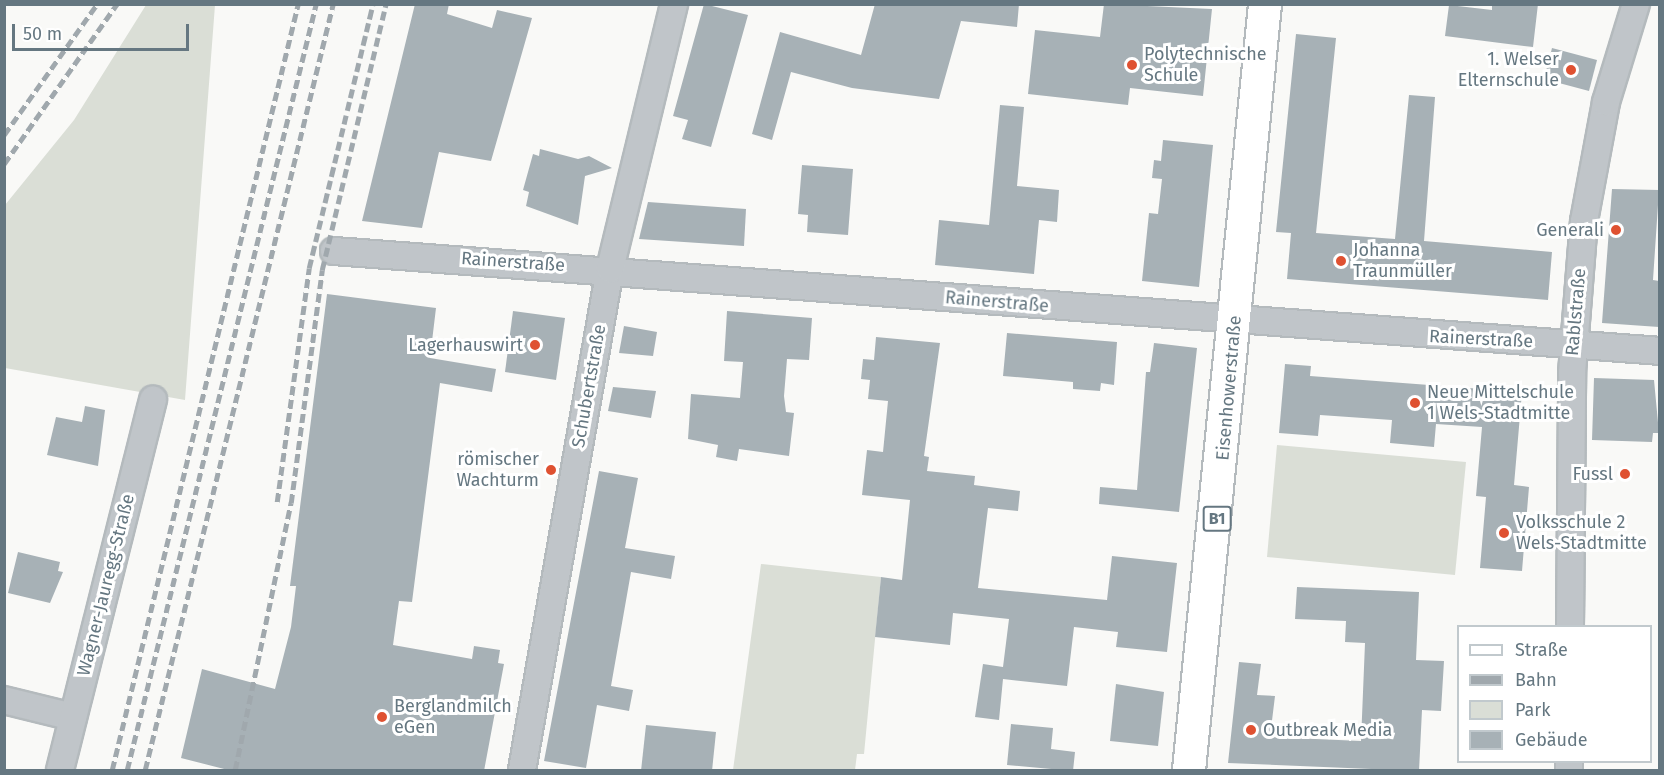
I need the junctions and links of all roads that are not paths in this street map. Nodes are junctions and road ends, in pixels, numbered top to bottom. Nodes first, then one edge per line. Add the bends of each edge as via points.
1 (674, 4) edge
2 (1265, 4) edge
3 (1636, 4) edge
4 (334, 251) dead end
5 (610, 268) junction
6 (1234, 321) junction
7 (1573, 344) junction
8 (1659, 351) edge
9 (153, 400) dead end
10 (1570, 625) edge
11 (4, 700) edge
12 (73, 717) junction
13 (60, 771) edge
14 (522, 771) edge
15 (1189, 771) edge

1 - 5 street, Schubertstraße
2 - 6 main road, Eisenhowerstraße / B1
3 - 7 street, Rablstraße via 1594,155
4 - 5 street, Rainerstraße
5 - 6 street, Rainerstraße
5 - 14 street, Schubertstraße
6 - 7 street, Rainerstraße
6 - 15 main road, Eisenhowerstraße / B1
7 - 8 street, Rainerstraße
7 - 10 street, Rablstraße
9 - 12 street, Wagner-Jauregg-Straße
11 - 12 street
12 - 13 street, Wagner-Jauregg-Straße

